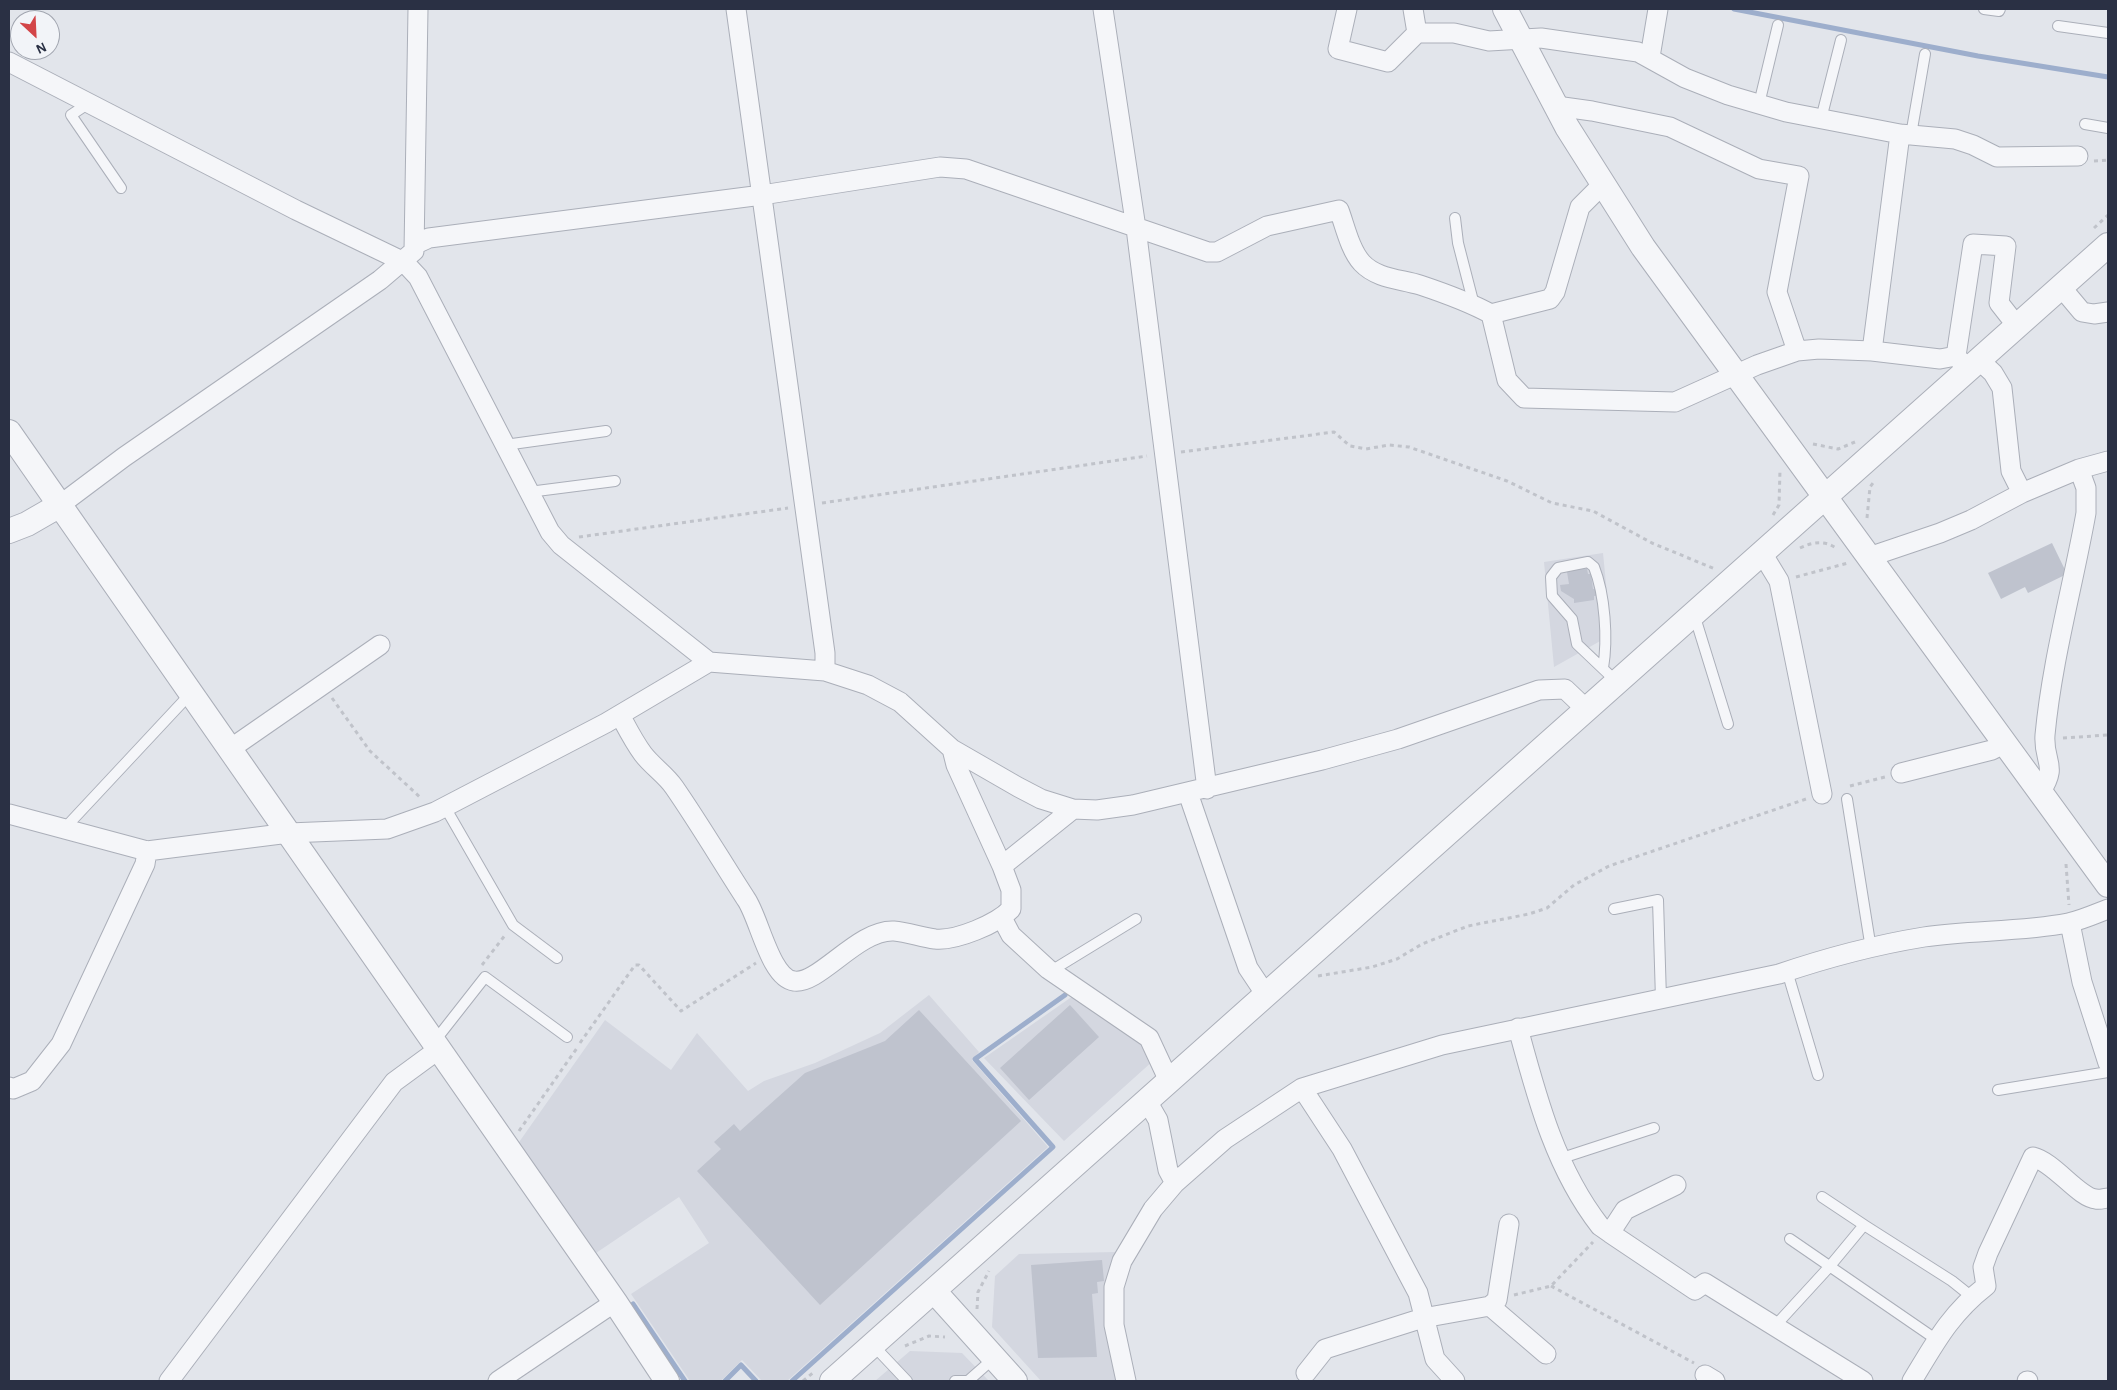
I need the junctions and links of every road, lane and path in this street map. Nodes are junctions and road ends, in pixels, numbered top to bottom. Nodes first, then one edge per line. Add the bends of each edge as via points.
1 (418, 9) edge
2 (736, 9) edge
3 (1103, 9) edge
4 (1347, 9) edge
5 (1413, 9) edge
6 (1505, 9) edge
7 (1658, 9) edge
8 (1984, 9) edge
9 (2000, 9) edge
10 (1778, 26) dead end
11 (2058, 26) dead end
12 (1417, 33) junction
13 (2108, 33) edge
14 (1520, 40) junction
15 (1841, 40) dead end
16 (1925, 54) dead end
17 (1650, 57) junction
18 (9, 62) edge
19 (89, 103) junction
20 (1759, 104) junction
21 (1556, 106) junction
22 (1821, 119) junction
23 (2085, 124) dead end
24 (2108, 128) edge
25 (1906, 134) junction
26 (2078, 156) dead end
27 (1603, 184) junction
28 (121, 188) dead end
29 (762, 195) junction
30 (1455, 218) dead end
31 (1136, 228) junction
32 (416, 244) junction
33 (2108, 245) edge
34 (404, 262) junction
35 (2061, 287) junction
36 (1474, 305) junction
37 (2108, 312) edge
38 (1492, 314) junction
39 (2017, 326) junction
40 (1797, 351) junction
41 (1872, 351) junction
42 (1968, 362) junction
43 (1736, 375) junction
44 (606, 431) dead end
45 (9, 432) edge
46 (505, 445) junction
47 (2108, 461) edge
48 (2079, 470) junction
49 (615, 481) dead end
50 (529, 492) junction
51 (2022, 493) junction
52 (1823, 497) junction
53 (60, 505) junction
54 (9, 531) edge
55 (1797, 550) dead end
56 (1842, 551) dead end
57 (1762, 553) junction
58 (1858, 557) junction
59 (1779, 581) junction
60 (1694, 614) junction
61 (380, 645) dead end
62 (708, 662) junction
63 (825, 671) junction
64 (1610, 675) junction
65 (323, 685) junction
66 (191, 693) junction
67 (1586, 709) junction
68 (620, 715) junction
69 (1728, 724) dead end
70 (2108, 735) edge
71 (2045, 740) junction
72 (2005, 743) junction
73 (230, 749) junction
74 (952, 749) junction
75 (1900, 773) joint
76 (1207, 789) junction
77 (1188, 793) junction
78 (2040, 793) junction
79 (1822, 794) junction
80 (1847, 799) dead end
81 (1073, 808) junction
82 (440, 809) junction
83 (9, 814) edge
84 (64, 829) junction
85 (289, 833) junction
86 (147, 851) junction
87 (2066, 861) dead end
88 (1002, 866) junction
89 (2108, 885) edge
90 (1614, 909) dead end
91 (2108, 909) edge
92 (1002, 918) junction
93 (1136, 919) dead end
94 (2070, 922) junction
95 (1871, 949) junction
96 (769, 955) junction
97 (557, 958) dead end
98 (1324, 970) dead end
99 (1051, 971) junction
100 (1787, 971) junction
101 (1293, 972) junction
102 (1317, 976) junction
103 (1266, 995) junction
104 (1661, 999) junction
105 (1518, 1028) junction
106 (567, 1037) dead end
107 (436, 1045) junction
108 (2108, 1063) edge
109 (2108, 1072) edge
110 (1818, 1075) dead end
111 (1169, 1082) junction
112 (9, 1087) edge
113 (1302, 1088) junction
114 (1998, 1090) dead end
115 (1147, 1101) junction
116 (1654, 1128) dead end
117 (504, 1146) junction
118 (1559, 1159) junction
119 (1175, 1183) junction
120 (1676, 1185) dead end
121 (1822, 1197) dead end
122 (2108, 1198) edge
123 (1509, 1224) dead end
124 (1864, 1224) junction
125 (1607, 1231) junction
126 (1790, 1238) dead end
127 (1830, 1266) junction
128 (994, 1267) dead end
129 (1551, 1286) junction
130 (934, 1291) junction
131 (1972, 1297) junction
132 (615, 1302) junction
133 (1493, 1303) junction
134 (977, 1310) dead end
135 (1423, 1318) junction
136 (1774, 1326) junction
137 (945, 1337) dead end
138 (1937, 1340) junction
139 (880, 1353) junction
140 (1546, 1354) dead end
141 (994, 1358) junction
142 (1306, 1373) dead end
143 (1710, 1378) edge
144 (169, 1381) edge
145 (498, 1381) edge
146 (667, 1381) edge
147 (832, 1381) edge
148 (907, 1381) edge
149 (955, 1381) edge
150 (1015, 1381) edge
151 (1126, 1381) edge
152 (1456, 1381) edge
153 (1863, 1381) edge
154 (1912, 1381) edge

1 - 32 street
2 - 29 street
3 - 31 street
4 - 12 street via 1338,49 1388,62
5 - 12 street
6 - 14 street
7 - 17 street
8 - 9 lane
10 - 20 lane
11 - 13 lane
12 - 14 street via 1454,32 1489,41
14 - 17 street via 1541,38 1638,52
14 - 21 street
15 - 22 lane
16 - 25 lane
17 - 20 street via 1685,78
18 - 19 street
19 - 28 lane via 72,115
19 - 34 street
20 - 22 street
21 - 27 street
21 - 40 street via 1670,127 1759,169 1798,176 1777,292
22 - 25 street
23 - 24 lane
25 - 26 street via 1955,139 1998,157
25 - 41 street
27 - 38 street via 1580,207 1555,292 1550,299
27 - 43 street via 1643,246
29 - 31 street via 940,167 966,169
29 - 32 street via 429,238
29 - 63 street via 824,643
30 - 36 lane
31 - 36 street via 1208,252 1217,252 1267,226 1339,210 1362,263 1381,276 1419,284
31 - 76 street
32 - 34 street via 414,252
33 - 35 street
34 - 46 street via 418,277
34 - 53 street
35 - 37 street via 2082,312
35 - 39 street
36 - 38 street
38 - 43 street via 1507,380 1524,398 1675,402
39 - 42 street
39 - 42 street via 1999,303 2006,246 1973,244
40 - 41 street
40 - 43 street
41 - 42 street
42 - 51 street via 1993,373 2002,388 2011,471
42 - 52 street
43 - 52 street
44 - 46 lane
45 - 53 street
46 - 50 street
47 - 48 street
48 - 51 street
48 - 71 street via 2086,488 2086,513 2048,703
49 - 50 lane
50 - 62 street via 550,532 561,545
51 - 58 street via 1964,523
52 - 57 street
52 - 58 street
53 - 54 street
53 - 66 street
55 - 56 path via 1811,543 1828,543
57 - 59 street
57 - 60 street
58 - 59 path via 1851,562
58 - 72 street
59 - 79 street
60 - 64 street
60 - 69 lane
61 - 65 street
62 - 63 street
62 - 68 street
63 - 74 street via 868,685 900,702
64 - 64 lane via 1594,567 1588,562 1558,568 1551,577 1552,596 1572,619 1577,644
64 - 67 street
65 - 73 street
65 - 82 path via 370,751
66 - 73 street
66 - 84 lane
67 - 76 street via 1566,688 1539,690 1398,739
67 - 101 street
68 - 82 street
68 - 96 street via 643,754 673,785 753,909
70 - 71 path
71 - 78 street via 2051,773
72 - 75 street via 1992,750
72 - 78 street
73 - 85 street
74 - 81 street via 1041,799
74 - 88 street via 956,766
75 - 79 path
76 - 77 street
77 - 81 street via 1133,806 1097,810
77 - 103 street via 1248,968
78 - 89 street
79 - 102 path via 1610,866 1574,884 1546,908 1530,914 1468,926 1372,967
80 - 95 lane
81 - 88 street
82 - 85 street via 387,829
82 - 97 lane via 513,924
83 - 84 street
84 - 86 street
85 - 86 street
85 - 107 street
86 - 112 street via 145,864 61,1044 32,1081 13,1089
87 - 94 path
88 - 92 street via 1011,890 1011,909
90 - 104 lane via 1658,900
91 - 94 street
92 - 96 street via 954,937 937,939 892,931 879,934 861,941 808,978 796,982 787,980
92 - 99 street via 1012,935
93 - 99 lane
94 - 95 street via 2017,930 1925,937
94 - 108 street via 2082,982
95 - 100 street via 1826,958
96 - 117 path via 681,1011 639,965 635,965 514,1138
98 - 102 path
99 - 111 street via 1149,1038
100 - 104 street
100 - 110 lane
101 - 102 path
101 - 103 street
103 - 111 street
104 - 105 street
105 - 113 street via 1442,1045
105 - 118 street via 1542,1114
106 - 107 lane via 485,977
107 - 117 street
107 - 144 street via 394,1082
109 - 114 lane
111 - 115 street
113 - 119 street via 1225,1139
113 - 135 street via 1342,1149 1418,1293
115 - 119 street via 1158,1120 1168,1170
115 - 130 street
116 - 118 lane
117 - 132 street
118 - 125 street via 1593,1218
119 - 151 street via 1153,1209 1122,1261 1114,1287 1114,1325
120 - 125 street via 1625,1210
121 - 124 lane
122 - 131 street via 2095,1200 2033,1157 1988,1253 1983,1267 1986,1286
123 - 133 street
124 - 127 lane
124 - 131 lane
125 - 129 path
125 - 136 street via 1695,1290 1705,1283
126 - 127 lane
127 - 136 lane
127 - 138 lane
128 - 134 path via 986,1273 978,1292
129 - 133 path
129 - 143 path via 1704,1369
130 - 139 street
130 - 141 street
131 - 138 street via 1959,1309
132 - 145 street
132 - 146 street
133 - 135 street
133 - 140 street
135 - 142 street via 1325,1349
135 - 152 street via 1435,1359
136 - 153 street
137 - 139 path via 929,1336
138 - 154 street
139 - 147 street
139 - 148 lane
141 - 149 lane via 968,1381
141 - 150 street

